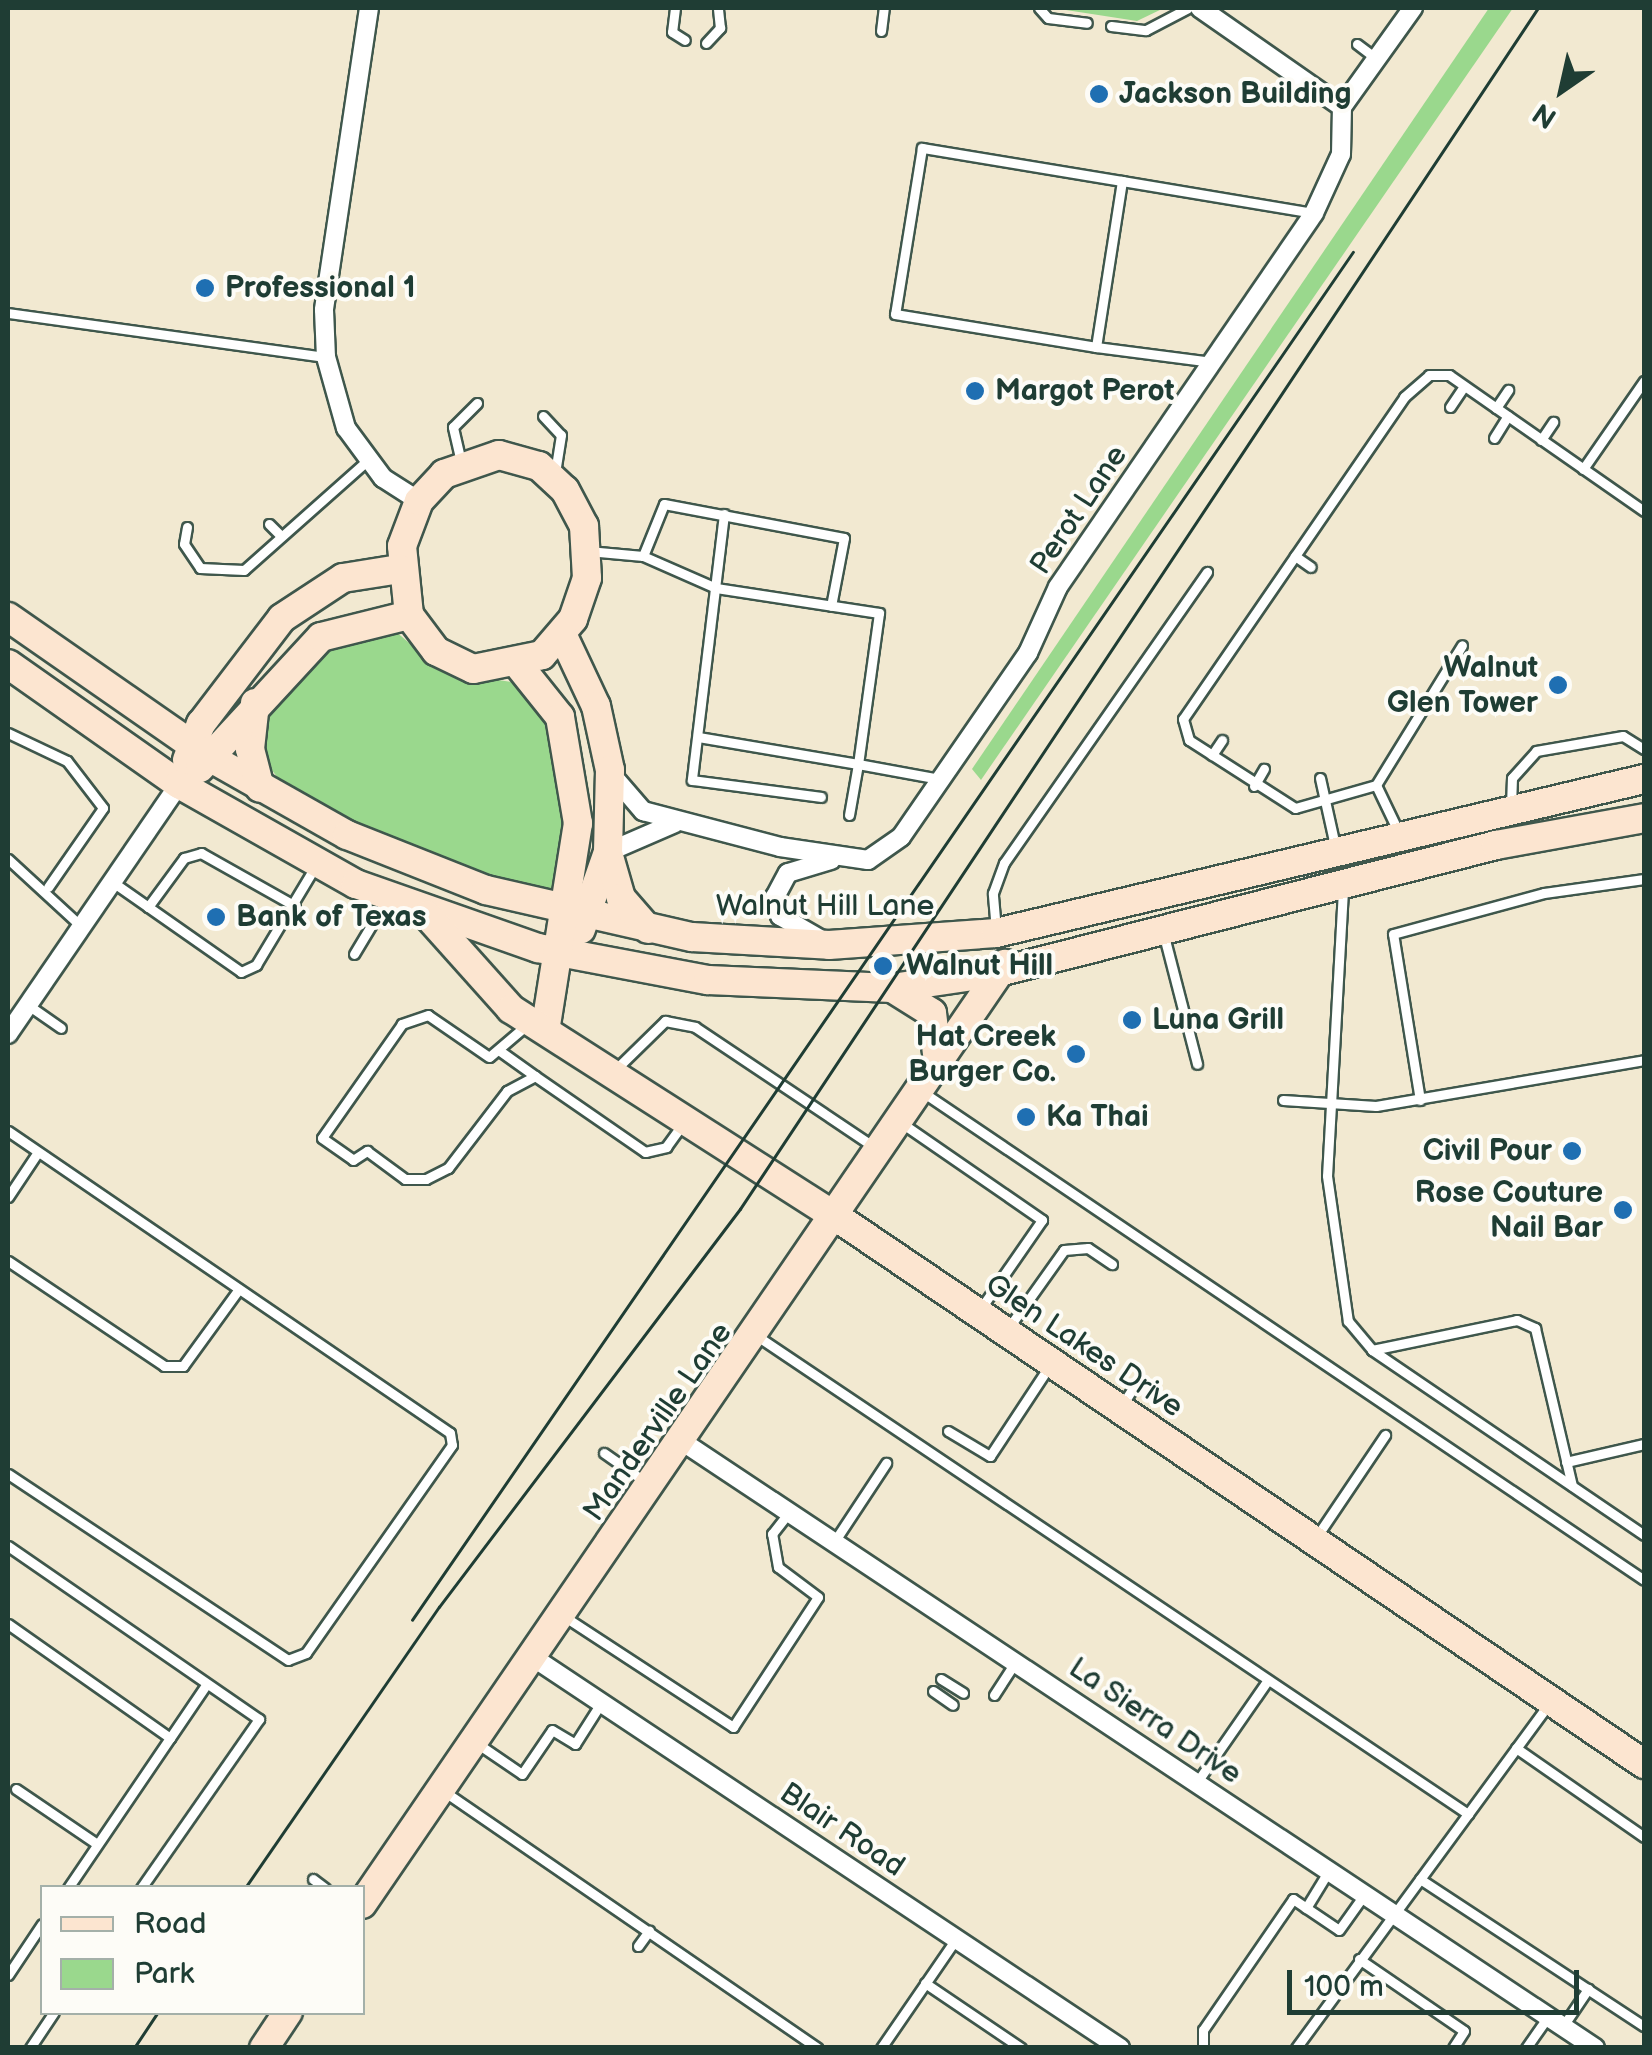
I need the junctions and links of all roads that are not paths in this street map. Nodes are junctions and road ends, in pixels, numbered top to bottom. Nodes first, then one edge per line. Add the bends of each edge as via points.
1 (370, 8) edge
2 (675, 8) edge
3 (718, 8) edge
4 (884, 8) edge
5 (1039, 8) edge
6 (1188, 8) edge
7 (1200, 8) edge
8 (1413, 8) edge
9 (1087, 23) dead end
10 (1111, 26) dead end
11 (880, 31) dead end
12 (685, 40) dead end
13 (706, 43) dead end
14 (1357, 44) dead end
15 (1377, 58) junction
16 (1342, 106) junction
17 (1122, 181) junction
18 (1314, 213) junction
19 (8, 313) edge
20 (1096, 348) junction
21 (326, 357) junction
22 (1212, 362) junction
23 (1644, 381) edge
24 (1464, 386) junction
25 (1508, 390) dead end
26 (476, 403) dead end
27 (1450, 407) dead end
28 (1496, 408) junction
29 (542, 416) dead end
30 (1508, 416) junction
31 (1553, 422) dead end
32 (1494, 438) dead end
33 (1541, 440) junction
34 (368, 459) junction
35 (462, 464) junction
36 (1583, 469) junction
37 (554, 476) junction
38 (418, 501) junction
39 (1644, 511) edge
40 (724, 514) junction
41 (269, 524) dead end
42 (186, 527) dead end
43 (282, 536) junction
44 (588, 551) junction
45 (643, 556) junction
46 (1295, 556) junction
47 (1310, 567) dead end
48 (400, 569) junction
49 (1207, 572) dead end
50 (716, 588) junction
51 (830, 606) junction
52 (409, 615) junction
53 (8, 617) edge
54 (563, 636) junction
55 (1462, 645) dead end
56 (8, 664) edge
57 (520, 667) junction
58 (255, 703) junction
59 (8, 733) edge
60 (698, 737) junction
61 (1222, 740) dead end
62 (1644, 749) edge
63 (202, 751) junction
64 (1212, 755) junction
65 (858, 764) junction
66 (1264, 769) dead end
67 (610, 770) junction
68 (1320, 778) dead end
69 (940, 779) junction
70 (1644, 779) edge
71 (179, 784) junction
72 (1254, 786) junction
73 (1376, 786) junction
74 (260, 788) junction
75 (821, 796) dead end
76 (1330, 802) junction
77 (1511, 807) junction
78 (849, 815) dead end
79 (1644, 818) edge
80 (682, 822) junction
81 (1400, 836) junction
82 (608, 852) junction
83 (1336, 852) junction
84 (838, 858) junction
85 (8, 859) edge
86 (316, 864) junction
87 (1644, 879) edge
88 (114, 883) junction
89 (48, 886) junction
90 (1342, 888) junction
91 (388, 897) junction
92 (295, 906) junction
93 (148, 907) junction
94 (423, 911) junction
95 (560, 911) junction
96 (590, 918) junction
97 (1080, 919) junction
98 (82, 927) junction
99 (648, 930) junction
100 (1163, 932) junction
101 (996, 933) junction
102 (829, 944) junction
103 (354, 954) dead end
104 (562, 954) junction
105 (998, 972) junction
106 (892, 988) junction
107 (28, 1005) junction
108 (538, 1024) junction
109 (61, 1028) dead end
110 (8, 1034) edge
111 (500, 1051) junction
112 (1644, 1060) edge
113 (1197, 1064) dead end
114 (938, 1066) junction
115 (615, 1071) junction
116 (535, 1076) junction
117 (922, 1091) junction
118 (1282, 1100) dead end
119 (1420, 1100) junction
120 (1332, 1104) junction
121 (687, 1119) junction
122 (901, 1123) junction
123 (8, 1131) edge
124 (38, 1152) junction
125 (882, 1152) junction
126 (8, 1197) edge
127 (838, 1218) junction
128 (8, 1260) edge
129 (1112, 1264) dead end
130 (239, 1289) junction
131 (978, 1313) junction
132 (1006, 1332) junction
133 (757, 1336) junction
134 (1372, 1350) junction
135 (1051, 1363) junction
136 (948, 1430) dead end
137 (1385, 1434) dead end
138 (683, 1442) junction
139 (1644, 1444) edge
140 (604, 1454) dead end
141 (1566, 1462) junction
142 (886, 1463) dead end
143 (8, 1474) edge
144 (652, 1486) junction
145 (1572, 1486) junction
146 (788, 1512) junction
147 (1644, 1535) edge
148 (1314, 1541) junction
149 (834, 1542) junction
150 (8, 1546) edge
151 (1644, 1580) edge
152 (564, 1616) junction
153 (8, 1624) edge
154 (534, 1658) junction
155 (1016, 1662) junction
156 (940, 1679) dead end
157 (1268, 1680) junction
158 (206, 1685) junction
159 (933, 1691) dead end
160 (964, 1693) dead end
161 (994, 1695) dead end
162 (1551, 1700) junction
163 (601, 1704) junction
164 (953, 1704) dead end
165 (170, 1738) junction
166 (476, 1743) junction
167 (1516, 1748) junction
168 (1644, 1764) edge
169 (1196, 1782) junction
170 (16, 1789) dead end
171 (442, 1791) junction
172 (1468, 1814) junction
173 (1644, 1837) edge
174 (98, 1844) junction
175 (1329, 1871) junction
176 (313, 1879) dead end
177 (1420, 1879) junction
178 (70, 1885) edge
179 (143, 1885) edge
180 (321, 1885) edge
181 (1364, 1895) junction
182 (365, 1900) edge
183 (1306, 1908) junction
184 (1394, 1914) junction
185 (40, 1927) edge
186 (649, 1931) junction
187 (956, 1938) junction
188 (638, 1946) dead end
189 (1360, 1959) junction
190 (8, 1975) edge
191 (925, 1983) junction
192 (1588, 1989) junction
193 (52, 2015) edge
194 (286, 2015) edge
195 (1555, 2021) junction
196 (1644, 2026) edge
197 (30, 2048) edge
198 (264, 2048) edge
199 (818, 2048) edge
200 (880, 2048) edge
201 (1020, 2048) edge
202 (1120, 2048) edge
203 (1203, 2048) edge
204 (1296, 2048) edge
205 (1453, 2048) edge
206 (1526, 2048) edge
207 (1595, 2048) edge

1 - 21 street via 324,310
2 - 12 lane via 672,32
3 - 13 lane via 720,28
4 - 11 lane
5 - 9 lane via 1048,18
6 - 10 lane via 1146,30
7 - 16 street
8 - 15 street
14 - 15 lane
15 - 16 street
16 - 18 street, Perot Lane via 1341,154
17 - 18 lane
17 - 20 lane
17 - 20 lane via 922,148 895,314
18 - 22 street, Perot Lane
19 - 21 lane
20 - 22 lane
21 - 34 street via 346,428
22 - 69 street, Perot Lane
23 - 36 lane
24 - 27 lane
24 - 28 lane
24 - 46 lane via 1429,375 1404,397
25 - 28 lane
26 - 35 lane via 453,427
28 - 30 lane
29 - 37 lane via 561,436
30 - 32 lane
30 - 33 lane
31 - 33 lane
33 - 36 lane
34 - 38 street
34 - 43 lane
35 - 37 street via 499,454
35 - 38 street
36 - 39 lane
37 - 44 street via 578,509
38 - 48 street
40 - 45 lane via 664,504
40 - 50 lane
40 - 51 lane via 844,538
41 - 43 lane
42 - 43 lane via 184,544 219,574 244,570
44 - 45 lane
44 - 54 street via 583,596
45 - 50 lane
46 - 47 lane
46 - 64 lane via 1183,719 1188,740
48 - 52 street
48 - 63 street via 343,578 282,618
49 - 101 lane via 1004,863 993,894
50 - 51 lane
50 - 60 lane
51 - 65 lane via 880,613
52 - 57 street via 454,662
52 - 58 street via 321,637
53 - 63 street, Walnut Hill Lane
54 - 57 street
54 - 67 street via 596,706
55 - 73 lane
56 - 71 street
57 - 95 street via 553,702 573,775 577,844
58 - 63 street
58 - 74 street via 250,749
59 - 89 lane via 67,762 104,808
60 - 65 lane
60 - 75 lane via 692,780
61 - 64 lane
62 - 77 lane via 1623,736 1536,750 1512,778
63 - 71 street
63 - 74 street, Walnut Hill Lane
64 - 72 lane
65 - 69 lane
65 - 78 lane
66 - 72 lane
67 - 80 street, Perot Lane via 629,804
67 - 82 street
68 - 76 lane
69 - 84 street, Perot Lane via 884,852
70 - 77 street, Walnut Hill Lane
71 - 86 street
71 - 88 street
72 - 76 lane via 1295,808
73 - 76 lane
73 - 81 lane
74 - 95 street, Walnut Hill Lane via 414,865
76 - 83 lane
77 - 81 street, Walnut Hill Lane
79 - 90 street via 1496,845
80 - 82 street via 648,828
80 - 84 street, Perot Lane
81 - 83 street, Walnut Hill Lane
82 - 96 street
82 - 99 street via 622,898
83 - 90 street
83 - 97 street, Walnut Hill Lane
84 - 102 street via 788,874 775,896 780,916
85 - 89 lane
86 - 91 street
86 - 92 lane
87 - 119 lane via 1544,893 1394,934
88 - 93 lane
88 - 98 street
89 - 98 lane via 56,910
90 - 100 street
90 - 120 lane
91 - 94 street
91 - 103 lane
92 - 93 lane via 201,853 184,858
92 - 93 lane via 256,965 241,972
94 - 104 street
94 - 108 street, Glen Lakes Drive via 498,999
95 - 96 street, Walnut Hill Lane
95 - 104 street
96 - 99 street, Walnut Hill Lane
96 - 104 street
97 - 101 street, Walnut Hill Lane
97 - 105 street
98 - 107 street
99 - 102 street, Walnut Hill Lane
100 - 105 street
100 - 113 lane
101 - 102 street, Walnut Hill Lane
104 - 106 street via 708,980
104 - 108 street
105 - 106 street
105 - 114 street, Manderville Lane
106 - 114 street via 932,1013
107 - 109 lane
107 - 110 street
108 - 111 lane
108 - 115 street, Glen Lakes Drive
111 - 116 lane
111 - 116 lane via 489,1057 416,1016 322,1138 353,1160 367,1151 405,1179 426,1179 448,1168 507,1091
112 - 119 lane
114 - 117 street, Manderville Lane
115 - 121 street, Glen Lakes Drive
115 - 125 lane via 665,1022 696,1027
116 - 121 lane via 646,1152 666,1147
117 - 122 street, Manderville Lane
117 - 151 lane
118 - 120 lane
119 - 120 lane
120 - 134 lane via 1326,1176 1348,1321
121 - 127 street, Glen Lakes Drive
122 - 125 street, Manderville Lane
122 - 131 lane via 1042,1220
123 - 124 lane
124 - 126 lane
124 - 130 lane
125 - 127 street, Manderville Lane
127 - 131 street, Glen Lakes Drive
127 - 133 street, Manderville Lane
128 - 130 lane via 164,1366 183,1366
129 - 132 lane via 1088,1248 1064,1250
130 - 143 lane via 450,1433 448,1454 306,1653 288,1660 266,1650
131 - 132 street, Glen Lakes Drive
132 - 135 street, Glen Lakes Drive
133 - 138 street, Manderville Lane
133 - 157 lane
134 - 141 lane via 1517,1320 1535,1328
134 - 145 lane
135 - 136 lane via 990,1456
135 - 148 street, Glen Lakes Drive via 1126,1399
137 - 148 lane
138 - 144 street, Manderville Lane
138 - 146 street, La Sierra Drive
139 - 141 lane
140 - 144 lane
141 - 145 lane
142 - 149 lane
144 - 152 street, Manderville Lane
145 - 147 lane
146 - 149 street, La Sierra Drive
146 - 152 lane via 772,1534 778,1567 818,1597 734,1727
148 - 162 street, Glen Lakes Drive
149 - 155 street, La Sierra Drive
150 - 158 lane
152 - 154 street, Manderville Lane
153 - 165 lane
154 - 163 street, Blair Road
154 - 166 street, Manderville Lane
155 - 161 lane
155 - 169 street, La Sierra Drive
156 - 160 lane
157 - 169 lane
157 - 172 lane
158 - 165 lane
158 - 179 lane via 259,1719
159 - 164 lane
162 - 167 lane
162 - 168 street, Glen Lakes Drive
163 - 166 lane via 575,1744 552,1730 522,1774
163 - 187 street, Blair Road
165 - 174 lane
166 - 171 street, Manderville Lane
167 - 172 lane
167 - 173 lane
169 - 175 street, La Sierra Drive
170 - 174 lane
171 - 182 street, Manderville Lane
171 - 186 lane
172 - 177 lane
174 - 178 lane
175 - 181 street, La Sierra Drive
175 - 183 lane
176 - 180 lane
177 - 184 lane
177 - 192 lane
181 - 183 lane via 1339,1930
181 - 184 street, La Sierra Drive
183 - 203 lane via 1293,1899 1204,2030
184 - 189 lane
184 - 195 street, La Sierra Drive
185 - 190 lane
186 - 188 lane
186 - 199 lane
187 - 191 lane
187 - 202 street, Blair Road
189 - 204 lane
189 - 205 lane via 1464,2031
191 - 200 lane
191 - 201 lane
192 - 195 lane
192 - 196 lane
193 - 197 lane
194 - 198 street
195 - 206 lane
195 - 207 street, La Sierra Drive

